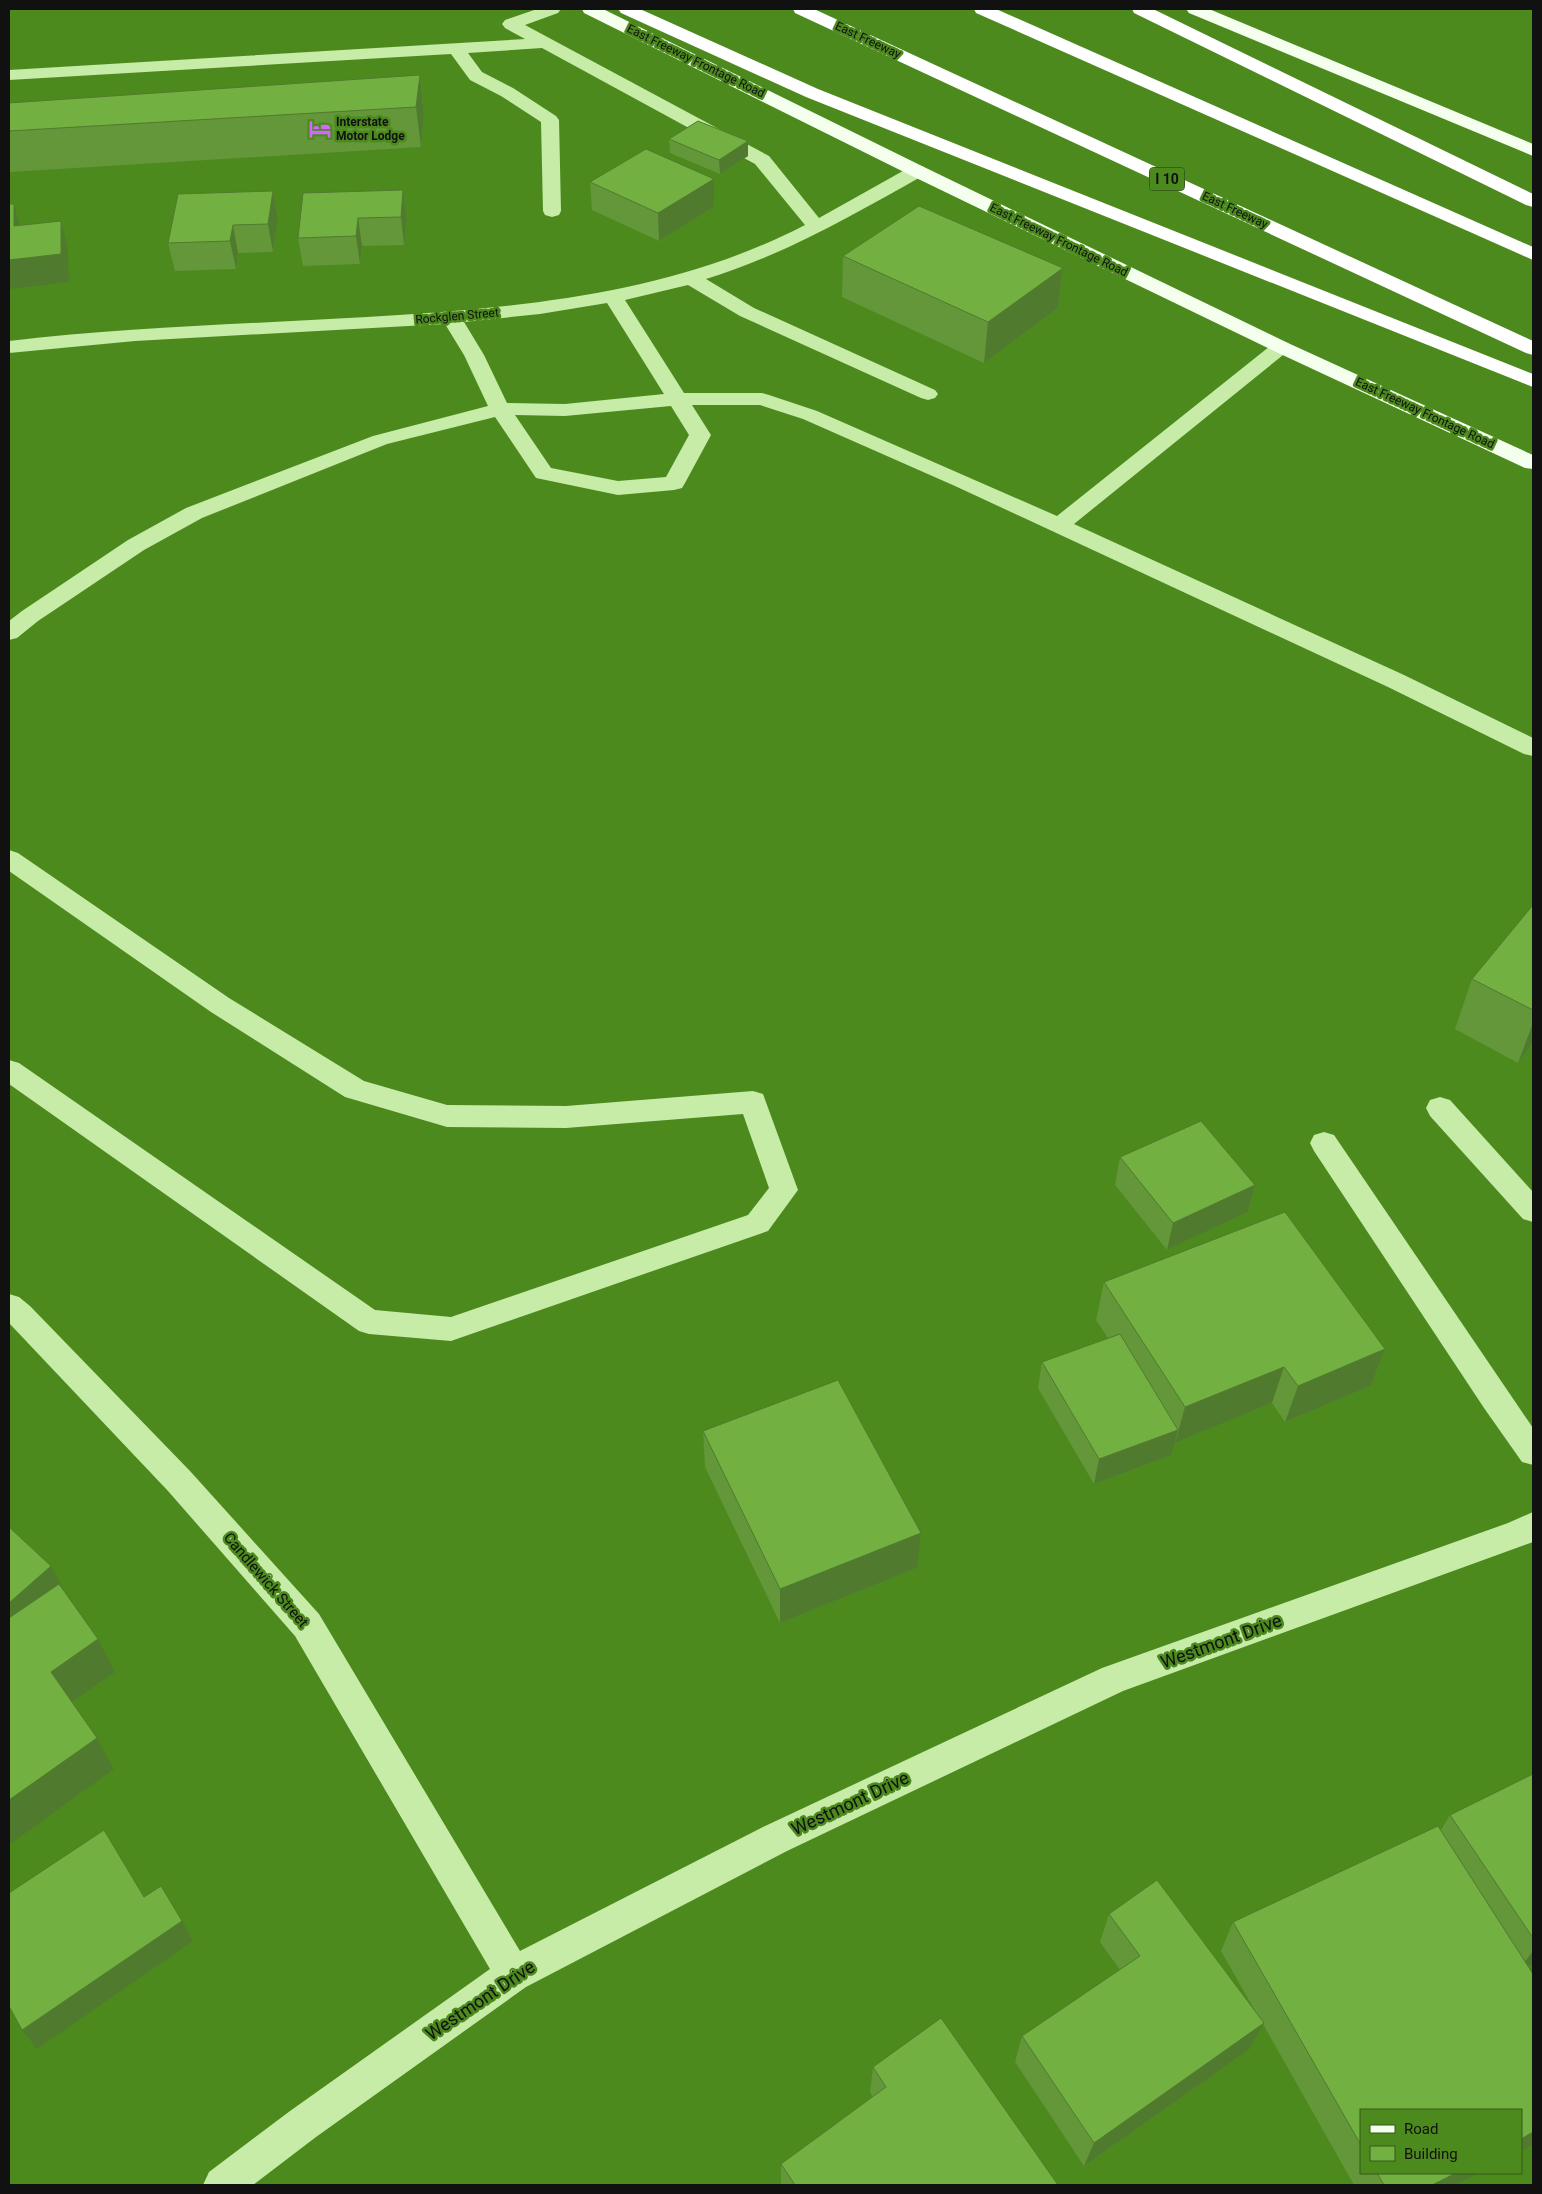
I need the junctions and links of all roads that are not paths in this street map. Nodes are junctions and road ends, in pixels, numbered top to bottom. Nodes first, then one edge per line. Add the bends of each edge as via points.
1 (552, 9) edge
2 (590, 9) edge
3 (627, 9) edge
4 (801, 9) edge
5 (982, 9) edge
6 (1140, 9) edge
7 (1195, 9) edge
8 (544, 43) junction
9 (456, 48) junction
10 (9, 75) edge
11 (1533, 151) edge
12 (917, 171) junction
13 (1533, 201) edge
14 (552, 211) dead end
15 (817, 228) junction
16 (1533, 254) edge
17 (689, 277) junction
18 (614, 298) junction
19 (452, 319) junction
20 (9, 347) edge
21 (1281, 347) junction
22 (1533, 349) edge
23 (1533, 381) edge
24 (928, 394) dead end
25 (678, 399) junction
26 (500, 409) junction
27 (1533, 463) edge
28 (1059, 525) junction
29 (9, 634) edge
30 (1533, 748) edge
31 (9, 859) edge
32 (9, 1070) edge
33 (1440, 1108) dead end
34 (1324, 1143) dead end
35 (1533, 1211) edge
36 (9, 1306) edge
37 (1533, 1452) edge
38 (1533, 1526) edge
39 (513, 1974) junction
40 (222, 2185) edge

1 - 8 street via 511,24
2 - 12 main road, East Freeway Frontage Road
3 - 23 highway via 812,93
4 - 22 highway, East Freeway / I 10
5 - 16 highway
6 - 13 highway
7 - 11 main road
8 - 9 street
8 - 15 street via 762,160
9 - 10 street
9 - 14 street via 476,76 550,120
12 - 15 street, Rockglen Street
12 - 21 main road, East Freeway Frontage Road
15 - 17 street, Rockglen Street via 729,266
17 - 18 street, Rockglen Street
17 - 24 street via 748,312
18 - 19 street, Rockglen Street
18 - 25 street
19 - 20 street, Rockglen Street via 86,338
19 - 26 street
21 - 27 main road, East Freeway Frontage Road
21 - 28 street
25 - 26 street via 565,410
25 - 26 street via 700,435 674,483 618,488 544,473
25 - 28 street via 762,399 819,418
26 - 29 street via 380,440 194,513 136,545 30,616
28 - 30 street
31 - 32 street via 220,1005 355,1089 447,1116 566,1117 753,1102 784,1190 758,1223 451,1329 369,1322
33 - 35 street
34 - 37 street
36 - 39 street, Candlewick Street via 179,1481 307,1625
38 - 39 street, Westmont Drive via 1114,1679 775,1839
39 - 40 street, Westmont Drive

